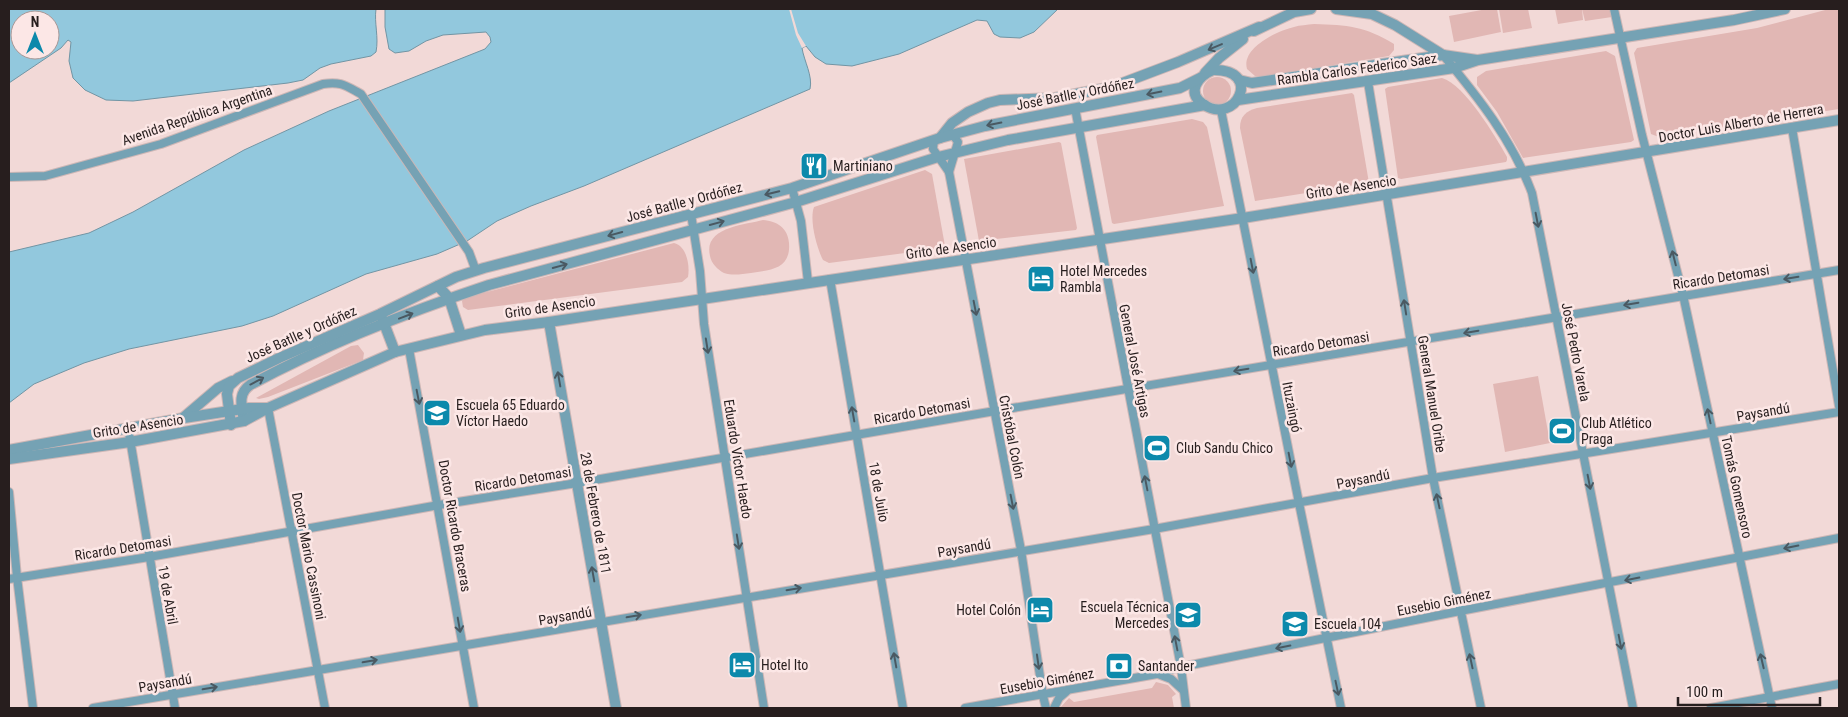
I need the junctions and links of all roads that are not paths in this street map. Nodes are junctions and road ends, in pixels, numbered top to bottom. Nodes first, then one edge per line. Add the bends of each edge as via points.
1 (1311, 9) edge
2 (1336, 9) edge
3 (1614, 9) edge
4 (1778, 10) edge
5 (1259, 27) junction
6 (1619, 38) junction
7 (1443, 55) junction
8 (1478, 60) junction
9 (1454, 68) junction
10 (1202, 76) junction
11 (1239, 80) junction
12 (1368, 82) junction
13 (1238, 100) junction
14 (1205, 105) junction
15 (1075, 108) junction
16 (1220, 110) junction
17 (1839, 120) edge
18 (1078, 127) junction
19 (1792, 128) junction
20 (953, 135) junction
21 (937, 139) junction
22 (955, 153) junction
23 (1648, 153) junction
24 (938, 157) junction
25 (949, 172) junction
26 (1524, 173) junction
27 (9, 177) edge
28 (792, 188) junction
29 (1386, 195) junction
30 (796, 202) junction
31 (691, 214) junction
32 (1243, 218) junction
33 (694, 229) junction
34 (1099, 240) junction
35 (966, 260) junction
36 (1839, 270) edge
37 (476, 271) junction
38 (1816, 274) junction
39 (830, 280) junction
40 (808, 282) junction
41 (438, 286) junction
42 (1683, 295) junction
43 (449, 298) junction
44 (702, 298) junction
45 (1556, 317) junction
46 (382, 319) junction
47 (549, 322) junction
48 (461, 335) junction
49 (1410, 342) junction
50 (409, 349) junction
51 (395, 352) junction
52 (1271, 365) junction
53 (238, 378) junction
54 (1128, 389) junction
55 (1839, 406) edge
56 (268, 408) junction
57 (242, 409) junction
58 (228, 411) junction
59 (994, 411) junction
60 (1839, 412) edge
61 (184, 418) junction
62 (244, 421) junction
63 (231, 424) junction
64 (128, 427) junction
65 (1712, 433) junction
66 (857, 435) junction
67 (130, 442) junction
68 (9, 450) edge
69 (1584, 454) junction
70 (725, 458) junction
71 (9, 459) edge
72 (1433, 478) junction
73 (576, 483) junction
74 (9, 492) edge
75 (1299, 503) junction
76 (439, 504) junction
77 (1154, 529) junction
78 (291, 530) junction
79 (1839, 538) edge
80 (1021, 550) junction
81 (149, 557) junction
82 (1739, 557) junction
83 (880, 575) junction
84 (13, 578) edge
85 (1609, 584) junction
86 (746, 597) junction
87 (1460, 611) junction
88 (601, 622) junction
89 (1326, 638) junction
90 (463, 646) junction
91 (1181, 667) junction
92 (318, 670) junction
93 (1157, 674) junction
94 (1839, 684) edge
95 (1067, 690) junction
96 (1183, 690) junction
97 (172, 695) junction
98 (1043, 696) junction
99 (1770, 697) junction
100 (33, 708) edge
101 (93, 708) edge
102 (175, 708) edge
103 (325, 708) edge
104 (474, 708) edge
105 (616, 708) edge
106 (764, 708) edge
107 (903, 708) edge
108 (965, 708) edge
109 (1046, 708) edge
110 (1054, 708) edge
111 (1186, 708) edge
112 (1341, 708) edge
113 (1481, 708) edge
114 (1633, 708) edge
115 (1711, 708) edge
116 (1772, 708) edge

1 - 5 street via 1294,12
2 - 7 street via 1372,14
3 - 6 street, Tomás Gomensoro
4 - 6 street, Rambla Carlos Federico Saez
5 - 10 street via 1219,58
5 -> 21 street via 1112,87 1055,98 988,103 952,123
6 - 8 street, Rambla Carlos Federico Saez
6 - 23 street, Tomás Gomensoro
7 - 8 street, Rambla Carlos Federico Saez
7 - 9 street, José Pedro Varela
7 - 11 street, Rambla Carlos Federico Saez via 1252,83
8 - 9 street, Rambla Carlos Federico Saez
9 - 12 street, Rambla Carlos Federico Saez
9 - 26 street, José Pedro Varela via 1497,123
10 - 11 street via 1222,70 1233,73
10 - 14 street via 1195,86 1196,96
10 -> 15 street, José Batlle y Ordóñez via 1180,88
11 - 13 street via 1242,91
12 - 13 street, Rambla Carlos Federico Saez
12 - 29 street, General Manuel Oribe
13 - 16 street
14 - 16 street
14 - 18 street
15 - 18 street, General José Artigas
15 -> 20 street, José Batlle y Ordóñez
16 - 32 street, Ituzaingó
17 - 19 street, Doctor Luis Alberto de Herrera
18 - 22 street
18 - 34 street, General José Artigas
19 - 23 street, Doctor Luis Alberto de Herrera
19 - 38 street
20 - 21 street, José Batlle y Ordóñez
20 - 22 street via 958,142
21 - 24 street via 933,149
21 - 28 street, José Batlle y Ordóñez
22 - 24 street
22 - 25 street
23 - 26 street, Grito de Asencio
42 -> 23 street, Tomás Gomensoro
24 - 25 street
24 - 30 street
25 - 35 street, Cristóbal Colón
26 - 29 street, Grito de Asencio
26 -> 45 street, José Pedro Varela via 1533,199
27 - 37 street, Avenida República Argentina via 45,176 161,144 336,82 361,94 469,252
28 - 30 street
28 -> 31 street, José Batlle y Ordóñez
29 - 32 street, Grito de Asencio
49 -> 29 street, General Manuel Oribe
33 -> 30 street
30 - 40 street
31 - 33 street, Eduardo Víctor Haedo
31 -> 37 street, José Batlle y Ordóñez
32 - 34 street, Grito de Asencio
32 -> 52 street, Ituzaingó
43 -> 33 street
33 - 44 street, Eduardo Víctor Haedo
34 - 35 street, Grito de Asencio
34 - 54 street, General José Artigas
35 - 39 street, Grito de Asencio
35 -> 59 street, Cristóbal Colón
36 - 38 street, Ricardo Detomasi
37 - 41 street, José Batlle y Ordóñez
38 -> 42 street, Ricardo Detomasi
38 - 55 street
39 - 40 street, Grito de Asencio
66 -> 39 street, 18 de Julio
40 - 44 street, Grito de Asencio
41 - 43 street
41 - 46 street, José Batlle y Ordóñez
42 -> 45 street, Ricardo Detomasi
65 -> 42 street, Tomás Gomensoro
46 -> 43 street
43 - 48 street
44 - 47 street, Grito de Asencio
44 -> 70 street, Eduardo Víctor Haedo
45 -> 49 street, Ricardo Detomasi
45 - 69 street, José Pedro Varela
46 - 51 street
46 - 53 street, José Batlle y Ordóñez via 279,358
57 -> 46 street via 241,396 250,385
47 - 48 street, Grito de Asencio
73 -> 47 street, 28 de Febrero de 1811
48 - 50 street, Grito de Asencio
49 - 52 street, Ricardo Detomasi
49 - 72 street, General Manuel Oribe
50 - 51 street, Grito de Asencio
50 -> 76 street, Doctor Ricardo Braceras
51 - 56 street, Grito de Asencio
52 -> 54 street, Ricardo Detomasi
52 -> 75 street, Ituzaingó
53 - 58 street, José Batlle y Ordóñez via 227,390
53 - 61 street via 218,388
54 - 59 street, Ricardo Detomasi
77 -> 54 street, General José Artigas
56 - 57 street, Grito de Asencio
56 - 62 street, Grito de Asencio
56 - 78 street, Doctor Mario Cassinoni
57 - 58 street, Grito de Asencio
57 - 62 street
58 - 61 street, Grito de Asencio
58 - 63 street, José Batlle y Ordóñez
59 - 66 street, Ricardo Detomasi
59 -> 80 street, Cristóbal Colón
60 - 65 street, Paysandú
61 - 64 street, Grito de Asencio
62 - 63 street, Grito de Asencio
63 - 67 street, Grito de Asencio
64 - 67 street, 19 de Abril
64 - 68 street, Grito de Asencio
65 - 69 street, Paysandú
65 - 82 street, Tomás Gomensoro
66 - 70 street, Ricardo Detomasi
66 - 83 street, 18 de Julio
67 - 71 street, Grito de Asencio
67 - 81 street, 19 de Abril
69 - 72 street, Paysandú
69 -> 85 street, José Pedro Varela
70 - 73 street, Ricardo Detomasi
70 -> 86 street, Eduardo Víctor Haedo
72 - 75 street, Paysandú
87 -> 72 street, General Manuel Oribe
73 - 76 street, Ricardo Detomasi
88 -> 73 street, 28 de Febrero de 1811
74 - 84 street
75 - 77 street, Paysandú
75 - 89 street, Ituzaingó
76 - 78 street, Ricardo Detomasi
76 -> 90 street, Doctor Ricardo Braceras
77 - 80 street, Paysandú
91 -> 77 street, General José Artigas
78 - 81 street, Ricardo Detomasi
78 - 92 street, Doctor Mario Cassinoni
79 -> 82 street, Eusebio Giménez
80 - 83 street, Paysandú
80 -> 98 street, Cristóbal Colón
81 - 84 street, Ricardo Detomasi
81 - 97 street, 19 de Abril
82 -> 85 street, Eusebio Giménez
99 -> 82 street, Tomás Gomensoro
86 -> 83 street, Paysandú
107 -> 83 street, 18 de Julio
84 - 100 street
85 - 87 street, Eusebio Giménez
85 -> 114 street, José Pedro Varela
88 -> 86 street, Paysandú
86 - 106 street, Eduardo Víctor Haedo
87 - 89 street, Eusebio Giménez
113 -> 87 street, General Manuel Oribe
88 - 90 street, Paysandú
88 - 105 street, 28 de Febrero de 1811
89 -> 91 street, Eusebio Giménez
89 -> 112 street, Ituzaingó
92 -> 90 street, Paysandú
90 - 104 street, Doctor Ricardo Braceras
91 - 93 street, Eusebio Giménez
91 - 96 street, General José Artigas
97 -> 92 street, Paysandú
92 - 103 street, Doctor Mario Cassinoni
93 - 95 street, Eusebio Giménez
93 - 96 street via 1171,679
94 - 99 street
95 - 98 street, Eusebio Giménez
95 - 110 street
96 - 111 street, General José Artigas
97 - 101 street, Paysandú
97 - 102 street, 19 de Abril
98 - 108 street, Eusebio Giménez
98 - 109 street, Cristóbal Colón
99 - 115 street
99 - 116 street, Tomás Gomensoro

